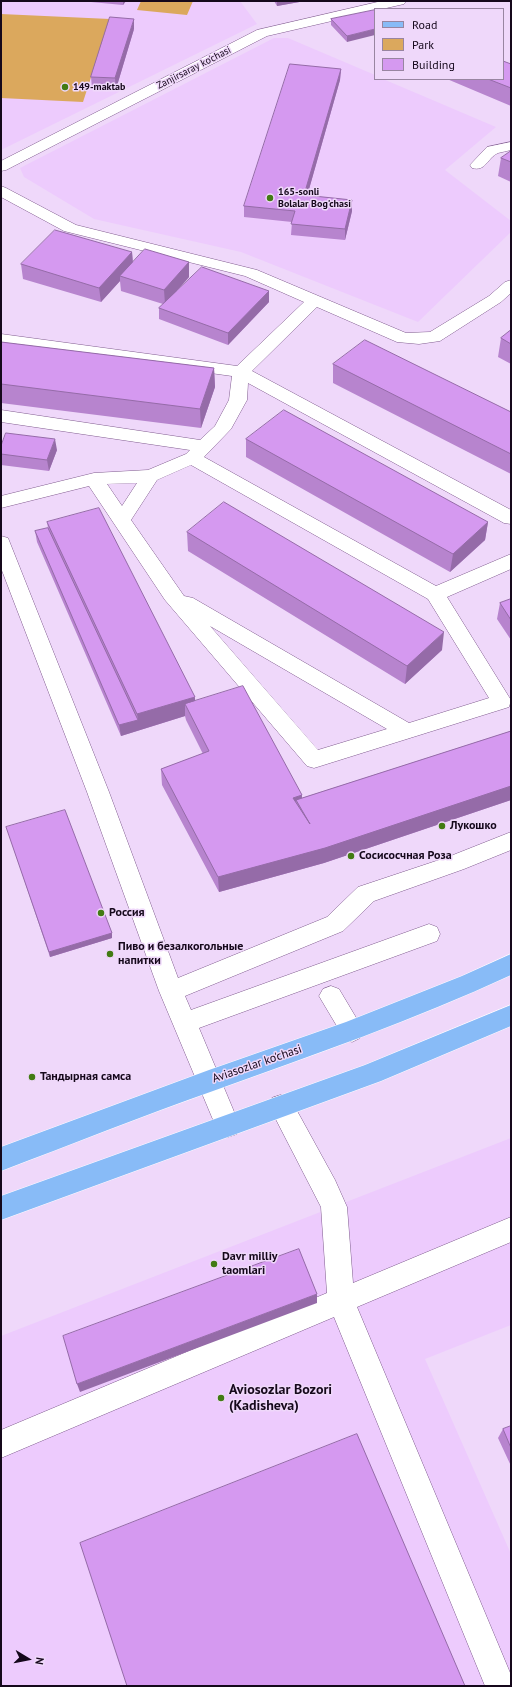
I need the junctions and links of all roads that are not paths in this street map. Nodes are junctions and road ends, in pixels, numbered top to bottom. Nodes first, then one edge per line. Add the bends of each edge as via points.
1 (396, 4) edge
2 (377, 8) edge
3 (374, 9) edge
4 (511, 146) edge
5 (477, 165) dead end
6 (1, 167) edge
7 (1, 192) edge
8 (511, 285) edge
9 (495, 299) junction
10 (314, 301) junction
11 (511, 306) edge
12 (1, 339) edge
13 (241, 372) junction
14 (1, 416) edge
15 (198, 452) junction
16 (151, 476) junction
17 (94, 479) junction
18 (1, 502) edge
19 (511, 518) edge
20 (122, 520) junction
21 (1, 543) edge
22 (511, 561) edge
23 (435, 594) junction
24 (172, 595) junction
25 (407, 731) junction
26 (511, 841) edge
27 (429, 934) dead end
28 (511, 964) edge
29 (171, 991) junction
30 (331, 996) dead end
31 (511, 1015) edge
32 (184, 1023) junction
33 (352, 1031) junction
34 (209, 1081) junction
35 (281, 1106) junction
36 (228, 1126) junction
37 (1, 1159) edge
38 (1, 1208) edge
39 (511, 1229) edge
40 (341, 1301) junction
41 (1, 1444) edge
42 (500, 1686) edge

1 - 2 street, Zanjirsaray ko'chasi
3 - 6 street, Zanjirsaray ko'chasi via 262,32
4 - 5 street via 492,150
7 - 10 street via 70,228 251,273
8 - 9 street
9 - 10 street via 434,336 419,339 403,338
9 - 11 street
10 - 13 street
12 - 13 street
13 - 15 street via 238,400 222,429
13 - 19 street
14 - 15 street
15 - 16 street
15 - 23 street
16 - 17 street
16 - 20 street
17 - 18 street
17 - 20 street
20 - 24 street
21 - 29 street via 98,792
22 - 23 street
23 - 25 street via 502,702
24 - 25 street
24 - 25 street via 314,760
26 - 29 street via 366,894 335,924
27 - 32 street
28 - 33 main road, Aviasozlar ko'chasi
29 - 32 street
30 - 33 street
31 - 35 main road via 372,1073
32 - 34 street
33 - 34 main road, Aviasozlar ko'chasi
34 - 36 street
34 - 37 main road, Aviasozlar ko'chasi
35 - 36 main road
35 - 40 street via 334,1207
36 - 38 main road
39 - 40 street
40 - 41 street
40 - 42 street

